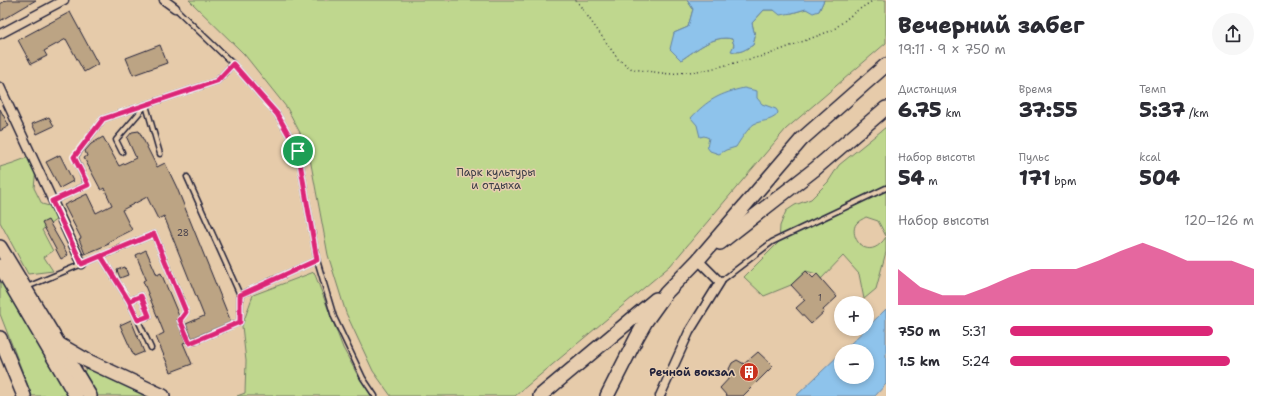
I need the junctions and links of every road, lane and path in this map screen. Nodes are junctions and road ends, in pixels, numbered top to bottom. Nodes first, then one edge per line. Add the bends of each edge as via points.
1 (64, 0) edge
2 (164, 0) edge
3 (576, 0) edge
4 (874, 0) edge
5 (174, 4) edge
6 (0, 34) edge
7 (233, 64) junction
8 (886, 65) edge
9 (0, 87) edge
10 (146, 105) junction
11 (886, 108) edge
12 (122, 152) dead end
13 (160, 154) dead end
14 (187, 177) dead end
15 (886, 188) edge
16 (52, 201) junction
17 (0, 246) edge
18 (101, 256) junction
19 (317, 260) junction
20 (698, 260) junction
21 (82, 264) junction
22 (0, 266) edge
23 (677, 281) junction
24 (720, 282) junction
25 (25, 288) junction
26 (240, 295) junction
27 (129, 301) junction
28 (138, 320) junction
29 (0, 338) edge
30 (60, 346) junction
31 (151, 348) dead end
32 (4, 360) edge
33 (24, 396) edge
34 (76, 396) edge
35 (90, 396) edge
36 (163, 396) edge
37 (375, 396) edge
38 (540, 396) edge
39 (607, 396) edge
40 (660, 396) edge

1 - 6 street
2 - 5 street
3 - 4 path via 618,59 632,69 669,74 706,70 767,55 833,30
5 - 7 lane
7 - 10 lane via 217,81
7 - 19 lane via 277,114 298,151
8 - 20 main road via 802,139
9 - 16 street
10 - 12 lane via 116,140
10 - 13 lane
10 - 16 lane via 103,119 74,157 88,185
11 - 20 main road via 815,169
14 - 26 lane
15 - 24 lane via 772,242
16 - 21 street
17 - 25 main road
18 - 21 lane
18 - 26 lane via 154,234 186,312 180,320 190,343 240,322
18 - 27 lane
19 - 26 lane
19 - 37 lane via 334,317 363,378
20 - 23 main road
20 - 24 street
21 - 25 lane
22 - 34 main road
23 - 38 main road
23 - 39 main road via 646,321
24 - 40 street via 689,332
25 - 30 main road
27 - 28 lane
27 - 28 lane via 141,296 149,316
28 - 31 lane
29 - 32 main road
30 - 35 main road
30 - 36 main road
32 - 33 main road

